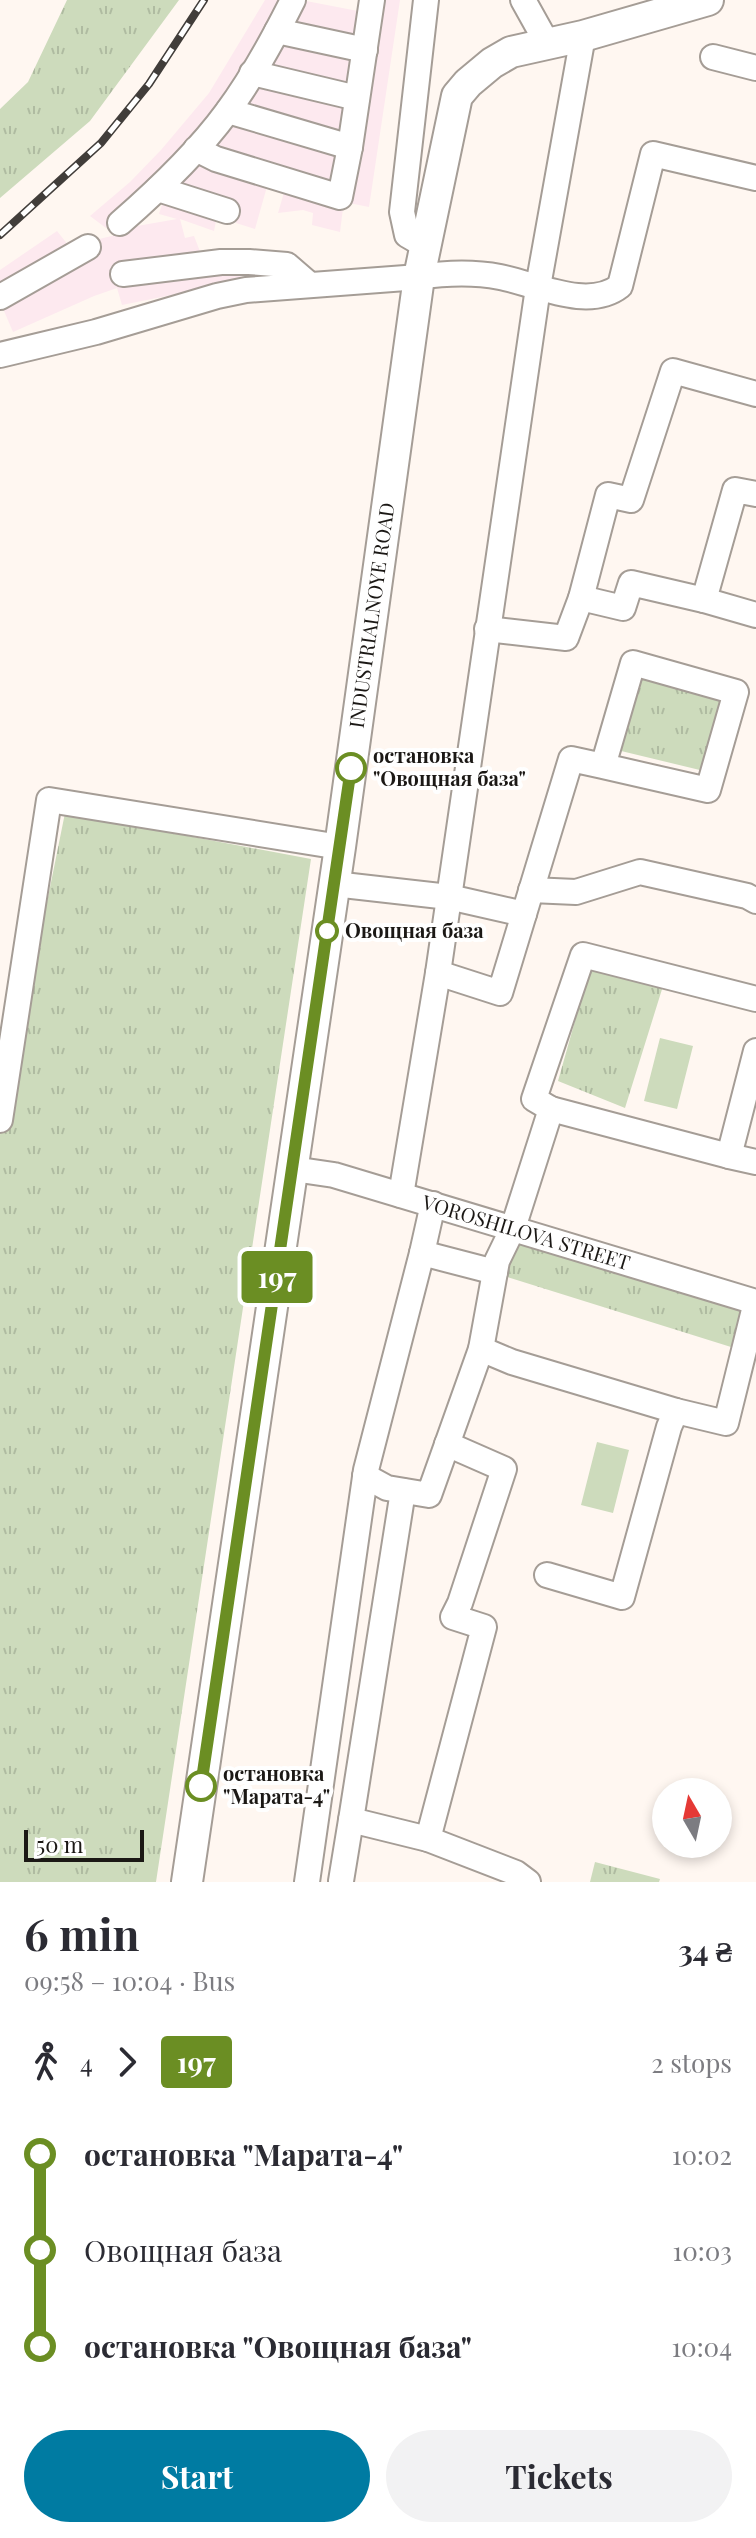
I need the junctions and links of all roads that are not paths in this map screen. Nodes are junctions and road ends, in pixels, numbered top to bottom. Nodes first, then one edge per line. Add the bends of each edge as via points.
1 (293, 0) edge
2 (426, 0) edge
3 (523, 0) edge
4 (708, 0) edge
5 (365, 1) edge
6 (277, 31) junction
7 (583, 36) junction
8 (547, 43) junction
9 (365, 50) junction
10 (713, 57) dead end
11 (756, 68) edge
12 (252, 73) junction
13 (357, 98) junction
14 (228, 111) junction
15 (350, 147) junction
16 (196, 149) junction
17 (756, 178) edge
18 (158, 189) junction
19 (227, 211) dead end
20 (120, 223) dead end
21 (426, 246) junction
22 (88, 247) dead end
23 (123, 274) dead end
24 (419, 277) junction
25 (309, 284) junction
26 (538, 288) junction
27 (0, 297) edge
28 (0, 355) edge
29 (756, 394) edge
30 (756, 494) edge
31 (581, 598) junction
32 (704, 600) junction
33 (756, 615) edge
34 (487, 629) junction
35 (603, 766) junction
36 (340, 847) junction
37 (334, 884) junction
38 (531, 890) junction
39 (449, 897) junction
40 (756, 901) edge
41 (524, 914) junction
42 (438, 973) junction
43 (756, 999) edge
44 (756, 1051) edge
45 (551, 1109) junction
46 (0, 1120) edge
47 (729, 1156) junction
48 (756, 1162) edge
49 (293, 1169) junction
50 (401, 1195) junction
51 (433, 1204) junction
52 (513, 1228) junction
53 (422, 1253) junction
54 (495, 1272) junction
55 (756, 1302) edge
56 (481, 1349) junction
57 (676, 1411) junction
58 (447, 1444) junction
59 (365, 1476) junction
60 (403, 1491) junction
61 (547, 1575) dead end
62 (351, 1820) junction
63 (428, 1839) junction
64 (308, 1876) edge
65 (187, 1882) edge
66 (342, 1882) edge
67 (528, 1882) edge

1 - 6 street
2 - 21 street via 402,212 407,235
3 - 8 street
4 - 7 main road, INDUSTRIALNOYE ROAD
5 - 9 street
6 - 9 street
6 - 12 street
7 - 8 main road, INDUSTRIALNOYE ROAD
7 - 26 street
8 - 21 main road, INDUSTRIALNOYE ROAD via 492,63 457,96
9 - 13 street
10 - 11 street
12 - 13 street
12 - 14 street
13 - 15 street
14 - 15 street
14 - 16 street
15 - 16 street via 340,197
16 - 18 street
17 - 26 street via 653,154 620,286 597,297
18 - 19 street
18 - 20 street
21 - 24 main road, INDUSTRIALNOYE ROAD
22 - 27 street
23 - 25 street via 249,262 287,265
24 - 25 street
24 - 26 street via 499,277
24 - 36 main road, INDUSTRIALNOYE ROAD
25 - 28 street via 217,296
26 - 34 street
29 - 31 street via 673,371 631,500 608,495
30 - 32 street via 735,490
31 - 32 street via 623,608 631,583
31 - 34 street via 566,638
32 - 33 street
34 - 39 street
35 - 35 street via 633,663 736,692 708,790
35 - 38 street via 571,759
36 - 37 main road, INDUSTRIALNOYE ROAD
36 - 46 street via 49,800
37 - 39 street
37 - 49 main road, INDUSTRIALNOYE ROAD
38 - 40 street via 576,892 640,872
38 - 41 street
39 - 41 street
39 - 42 street
41 - 42 street via 500,993
42 - 50 street
43 - 45 street via 583,955 534,1099
44 - 47 street
45 - 47 street
45 - 52 street
47 - 48 street
49 - 50 street, VOROSHILOVA STREET
49 - 65 main road, INDUSTRIALNOYE ROAD
50 - 51 street, VOROSHILOVA STREET
51 - 52 street, VOROSHILOVA STREET
51 - 53 street
52 - 54 street
52 - 55 street, VOROSHILOVA STREET
53 - 54 street
53 - 59 street
54 - 56 street
55 - 57 street via 726,1423
56 - 57 street
56 - 58 street
57 - 61 street via 622,1597
58 - 60 street via 429,1495
58 - 63 street via 504,1469 453,1617 484,1627
59 - 60 street
59 - 64 street
60 - 62 street
62 - 63 street
62 - 66 street
63 - 67 street
64 - 66 street

